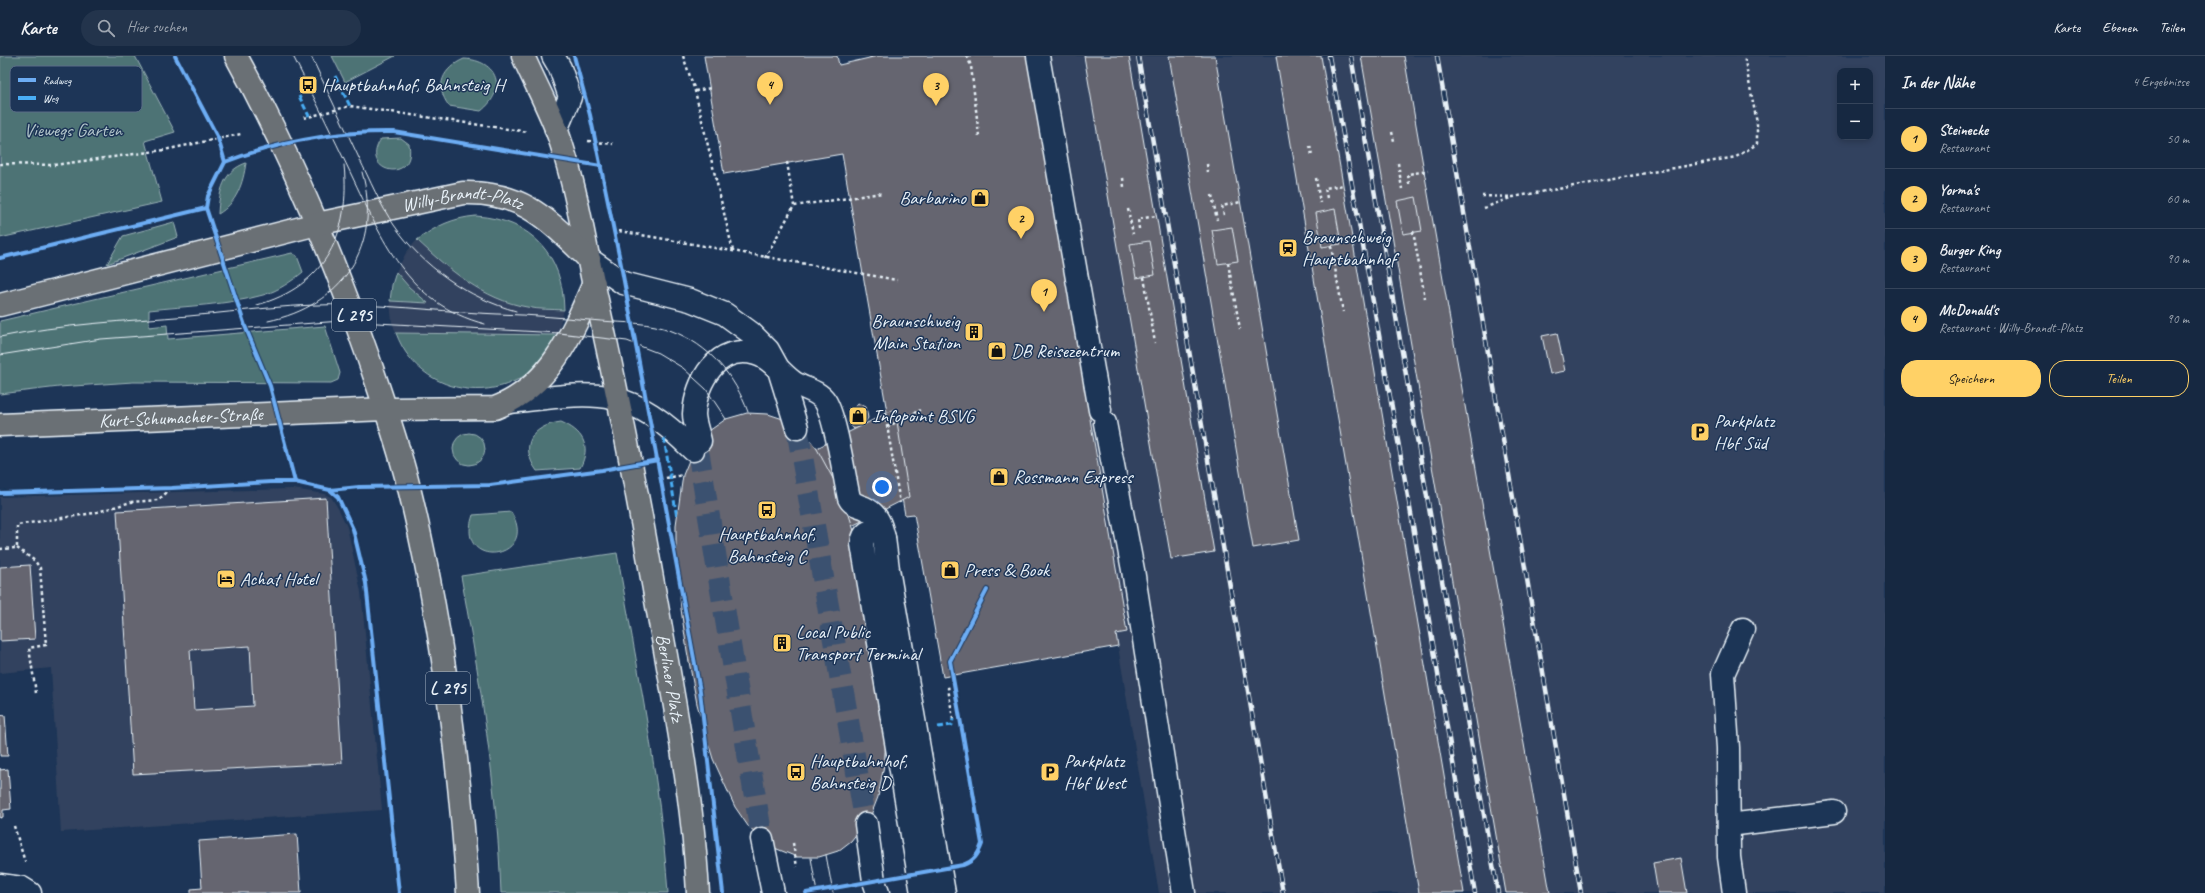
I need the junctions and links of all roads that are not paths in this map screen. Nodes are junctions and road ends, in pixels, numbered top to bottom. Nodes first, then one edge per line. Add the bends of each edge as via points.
1 (236, 56) edge
2 (523, 56) edge
3 (552, 56) edge
4 (1038, 56) edge
5 (556, 130) junction
6 (317, 224) junction
7 (589, 259) junction
8 (594, 283) junction
9 (0, 305) edge
10 (779, 370) junction
11 (618, 398) junction
12 (510, 402) junction
13 (386, 409) junction
14 (0, 425) edge
15 (797, 428) tunnel mouth
16 (884, 538) junction
17 (1743, 629) dead end
18 (1834, 812) dead end
19 (866, 824) tunnel mouth
20 (1729, 825) junction
21 (762, 839) tunnel mouth
22 (0, 885) edge
23 (875, 889) edge
24 (30, 893) edge
25 (468, 893) edge
26 (698, 893) edge
27 (773, 893) edge
28 (922, 893) edge
29 (944, 893) edge
30 (1184, 893) edge
31 (1734, 893) edge

1 - 6 main road, L 295 via 273,125
2 - 5 main road
3 - 5 street via 560,68 570,97
4 - 30 street via 1132,570
5 - 7 main road via 578,206
6 - 7 main road, Willy-Brandt-Platz via 436,198 483,193 503,196 520,203 546,219
6 - 9 main road, Willy-Brandt-Platz
6 - 13 main road, L 295 via 342,282
7 - 8 main road
7 - 10 street via 623,283 690,300 725,314 752,333 768,350
8 - 11 main road
8 - 12 main road, Kurt-Schumacher-Straße via 560,354 533,385
10 - 11 street via 769,360 756,354 734,353 717,361 703,377 696,402 694,415 697,445 648,411
10 - 15 street
10 - 16 street via 792,382 816,393 825,401 832,418 849,498 852,503 874,514 880,522
11 - 12 street via 601,395 565,396
11 - 26 main road, Berliner Platz via 678,727 697,866
12 - 13 main road, Kurt-Schumacher-Straße via 495,408 478,409
13 - 14 main road, Kurt-Schumacher-Straße
13 - 25 main road, L 295 via 409,486 446,671 458,760
16 - 28 street via 880,532 874,530 867,532 862,544
16 - 29 street
17 - 20 street via 1723,674 1728,748
18 - 20 street
19 - 23 street
20 - 31 street via 1729,858
21 - 27 street
22 - 24 street via 22,888

